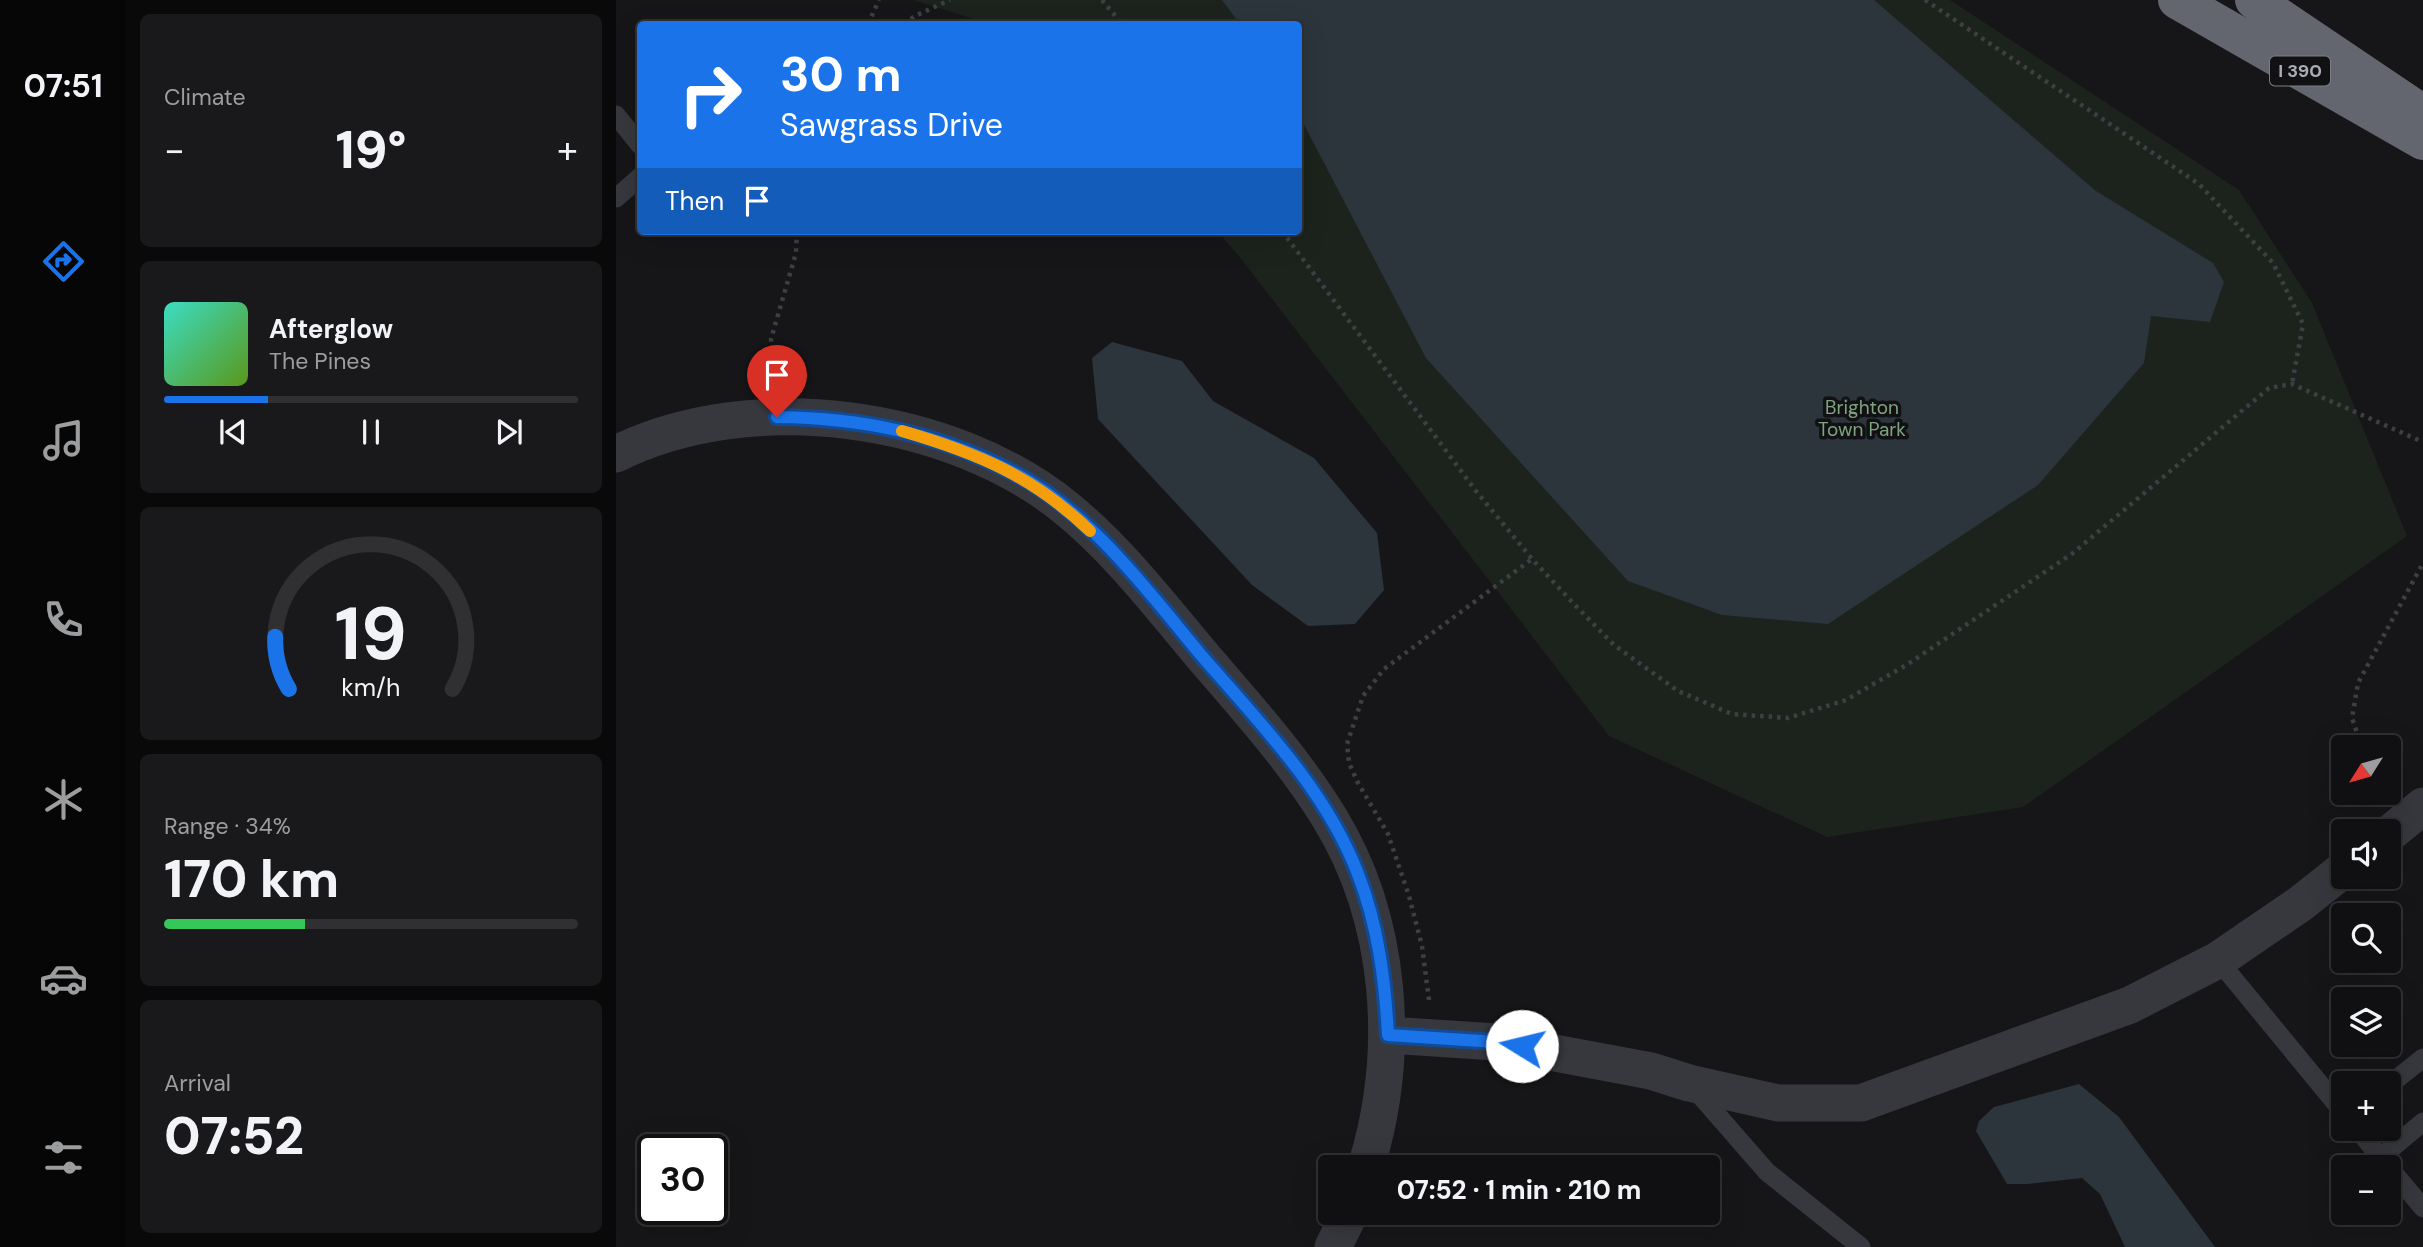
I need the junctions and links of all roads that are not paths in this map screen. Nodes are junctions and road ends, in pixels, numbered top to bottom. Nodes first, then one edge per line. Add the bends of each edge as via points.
1 (2176, 0) edge
2 (2254, 0) edge
3 (2423, 114) edge
4 (616, 115) edge
5 (637, 141) edge
6 (2423, 141) edge
7 (637, 180) edge
8 (616, 198) edge
9 (616, 454) edge
10 (2423, 806) edge
11 (2401, 824) edge
12 (2331, 879) edge
13 (2218, 960) junction
14 (1388, 1035) junction
15 (2423, 1058) edge
16 (2401, 1075) edge
17 (1689, 1083) junction
18 (2331, 1097) edge
19 (2423, 1122) edge
20 (2367, 1141) edge
21 (1370, 1155) edge
22 (2379, 1155) edge
23 (2383, 1155) edge
24 (2401, 1181) edge
25 (2423, 1208) edge
26 (1344, 1225) edge
27 (1333, 1247) edge
28 (1861, 1247) edge

1 - 6 highway, I 390
2 - 3 highway
4 - 5 lane
7 - 8 lane
9 - 14 street via 722,421 832,418 892,427 951,445 1013,472 1066,508 1124,563 1254,716 1330,819 1358,873 1374,927 1385,984
10 - 11 street
12 - 13 street
13 - 17 street via 2130,1005 1861,1102 1777,1103
13 - 18 lane
14 - 17 street via 1496,1042 1651,1071
14 - 21 street
15 - 16 lane
17 - 28 lane via 1767,1172
19 - 23 lane
20 - 22 lane
24 - 25 lane
26 - 27 street

